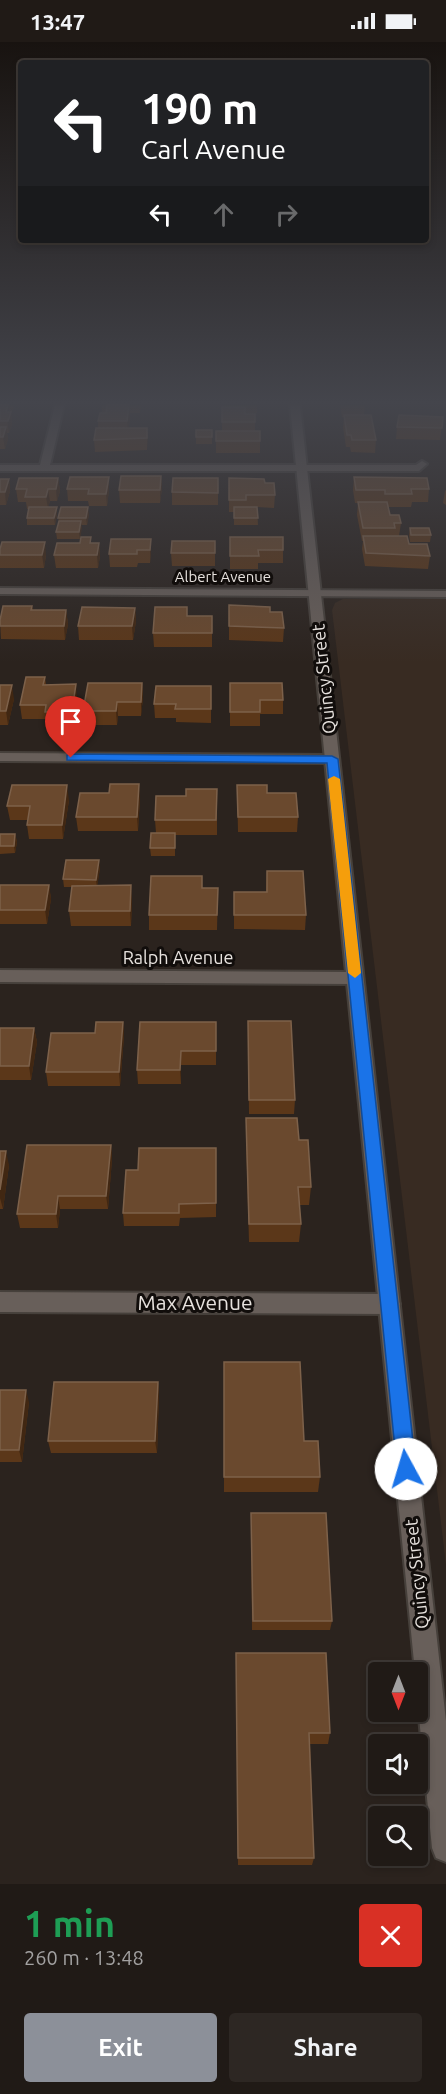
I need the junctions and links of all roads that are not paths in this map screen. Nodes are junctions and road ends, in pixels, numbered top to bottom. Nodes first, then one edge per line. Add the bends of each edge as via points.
1 (304, 491) edge
2 (0, 591) edge
3 (315, 593) junction
4 (446, 594) edge
5 (0, 758) edge
6 (332, 759) junction
7 (0, 976) edge
8 (355, 978) junction
9 (0, 1302) edge
10 (389, 1304) junction
11 (446, 1848) edge

1 - 3 street, Quincy Street
2 - 3 street, Albert Avenue
3 - 4 street, Albert Avenue
3 - 6 street, Quincy Street
5 - 6 street
6 - 8 street, Quincy Street
7 - 8 street, Ralph Avenue
8 - 10 street, Quincy Street
9 - 10 street, Max Avenue
10 - 11 street, Quincy Street

